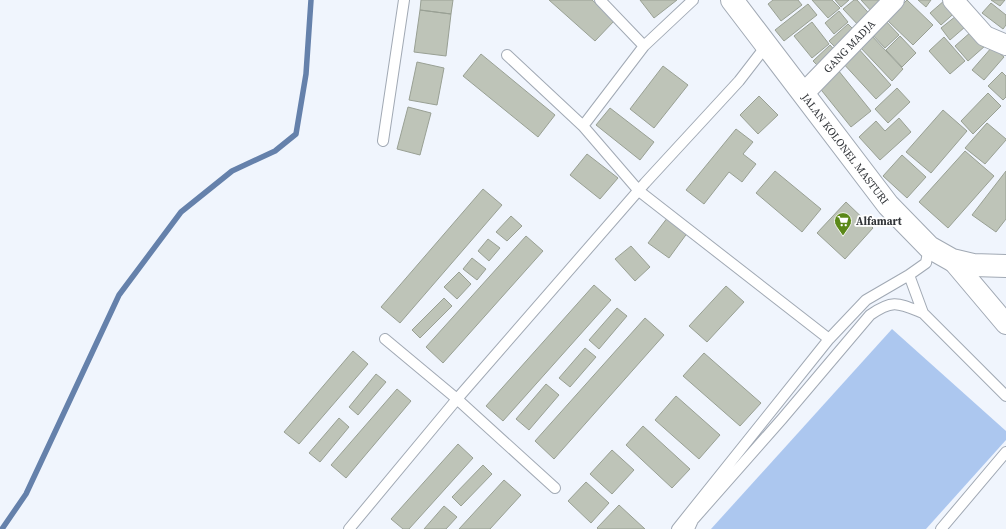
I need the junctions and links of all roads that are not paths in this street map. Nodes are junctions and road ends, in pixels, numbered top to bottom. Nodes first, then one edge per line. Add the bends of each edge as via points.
1 (404, 0) edge
2 (600, 0) edge
3 (693, 0) edge
4 (732, 0) edge
5 (894, 0) edge
6 (953, 0) edge
7 (1006, 45) edge
8 (644, 46) junction
9 (766, 46) junction
10 (507, 55) dead end
11 (804, 93) junction
12 (583, 126) junction
13 (383, 141) dead end
14 (639, 191) junction
15 (929, 247) junction
16 (952, 260) junction
17 (1006, 266) edge
18 (909, 275) junction
19 (923, 313) junction
20 (1006, 324) edge
21 (385, 339) dead end
22 (829, 339) junction
23 (1006, 396) edge
24 (457, 399) junction
25 (1006, 452) edge
26 (555, 488) dead end
27 (349, 529) edge
28 (677, 529) edge
29 (689, 529) edge
30 (941, 529) edge

1 - 13 lane
2 - 8 lane
3 - 8 lane
4 - 9 main road, JALAN KOLONEL MASTURI
5 - 11 street, GANG MADJA
6 - 7 street via 985,36
8 - 12 lane
9 - 11 main road, JALAN KOLONEL MASTURI
9 - 14 lane via 739,81
10 - 12 lane
11 - 15 main road, JALAN KOLONEL MASTURI via 888,205
12 - 14 lane
14 - 22 lane
14 - 24 lane
15 - 16 main road, JALAN KOLONEL MASTURI
15 - 18 lane via 926,263
16 - 17 main road, JALAN KOLONEL MASTURI via 973,265
16 - 20 street
18 - 19 lane
18 - 22 lane via 866,300
19 - 23 lane
19 - 29 lane via 891,303 870,315 693,520
21 - 24 lane
22 - 28 lane
24 - 26 lane
24 - 27 lane
25 - 30 lane

